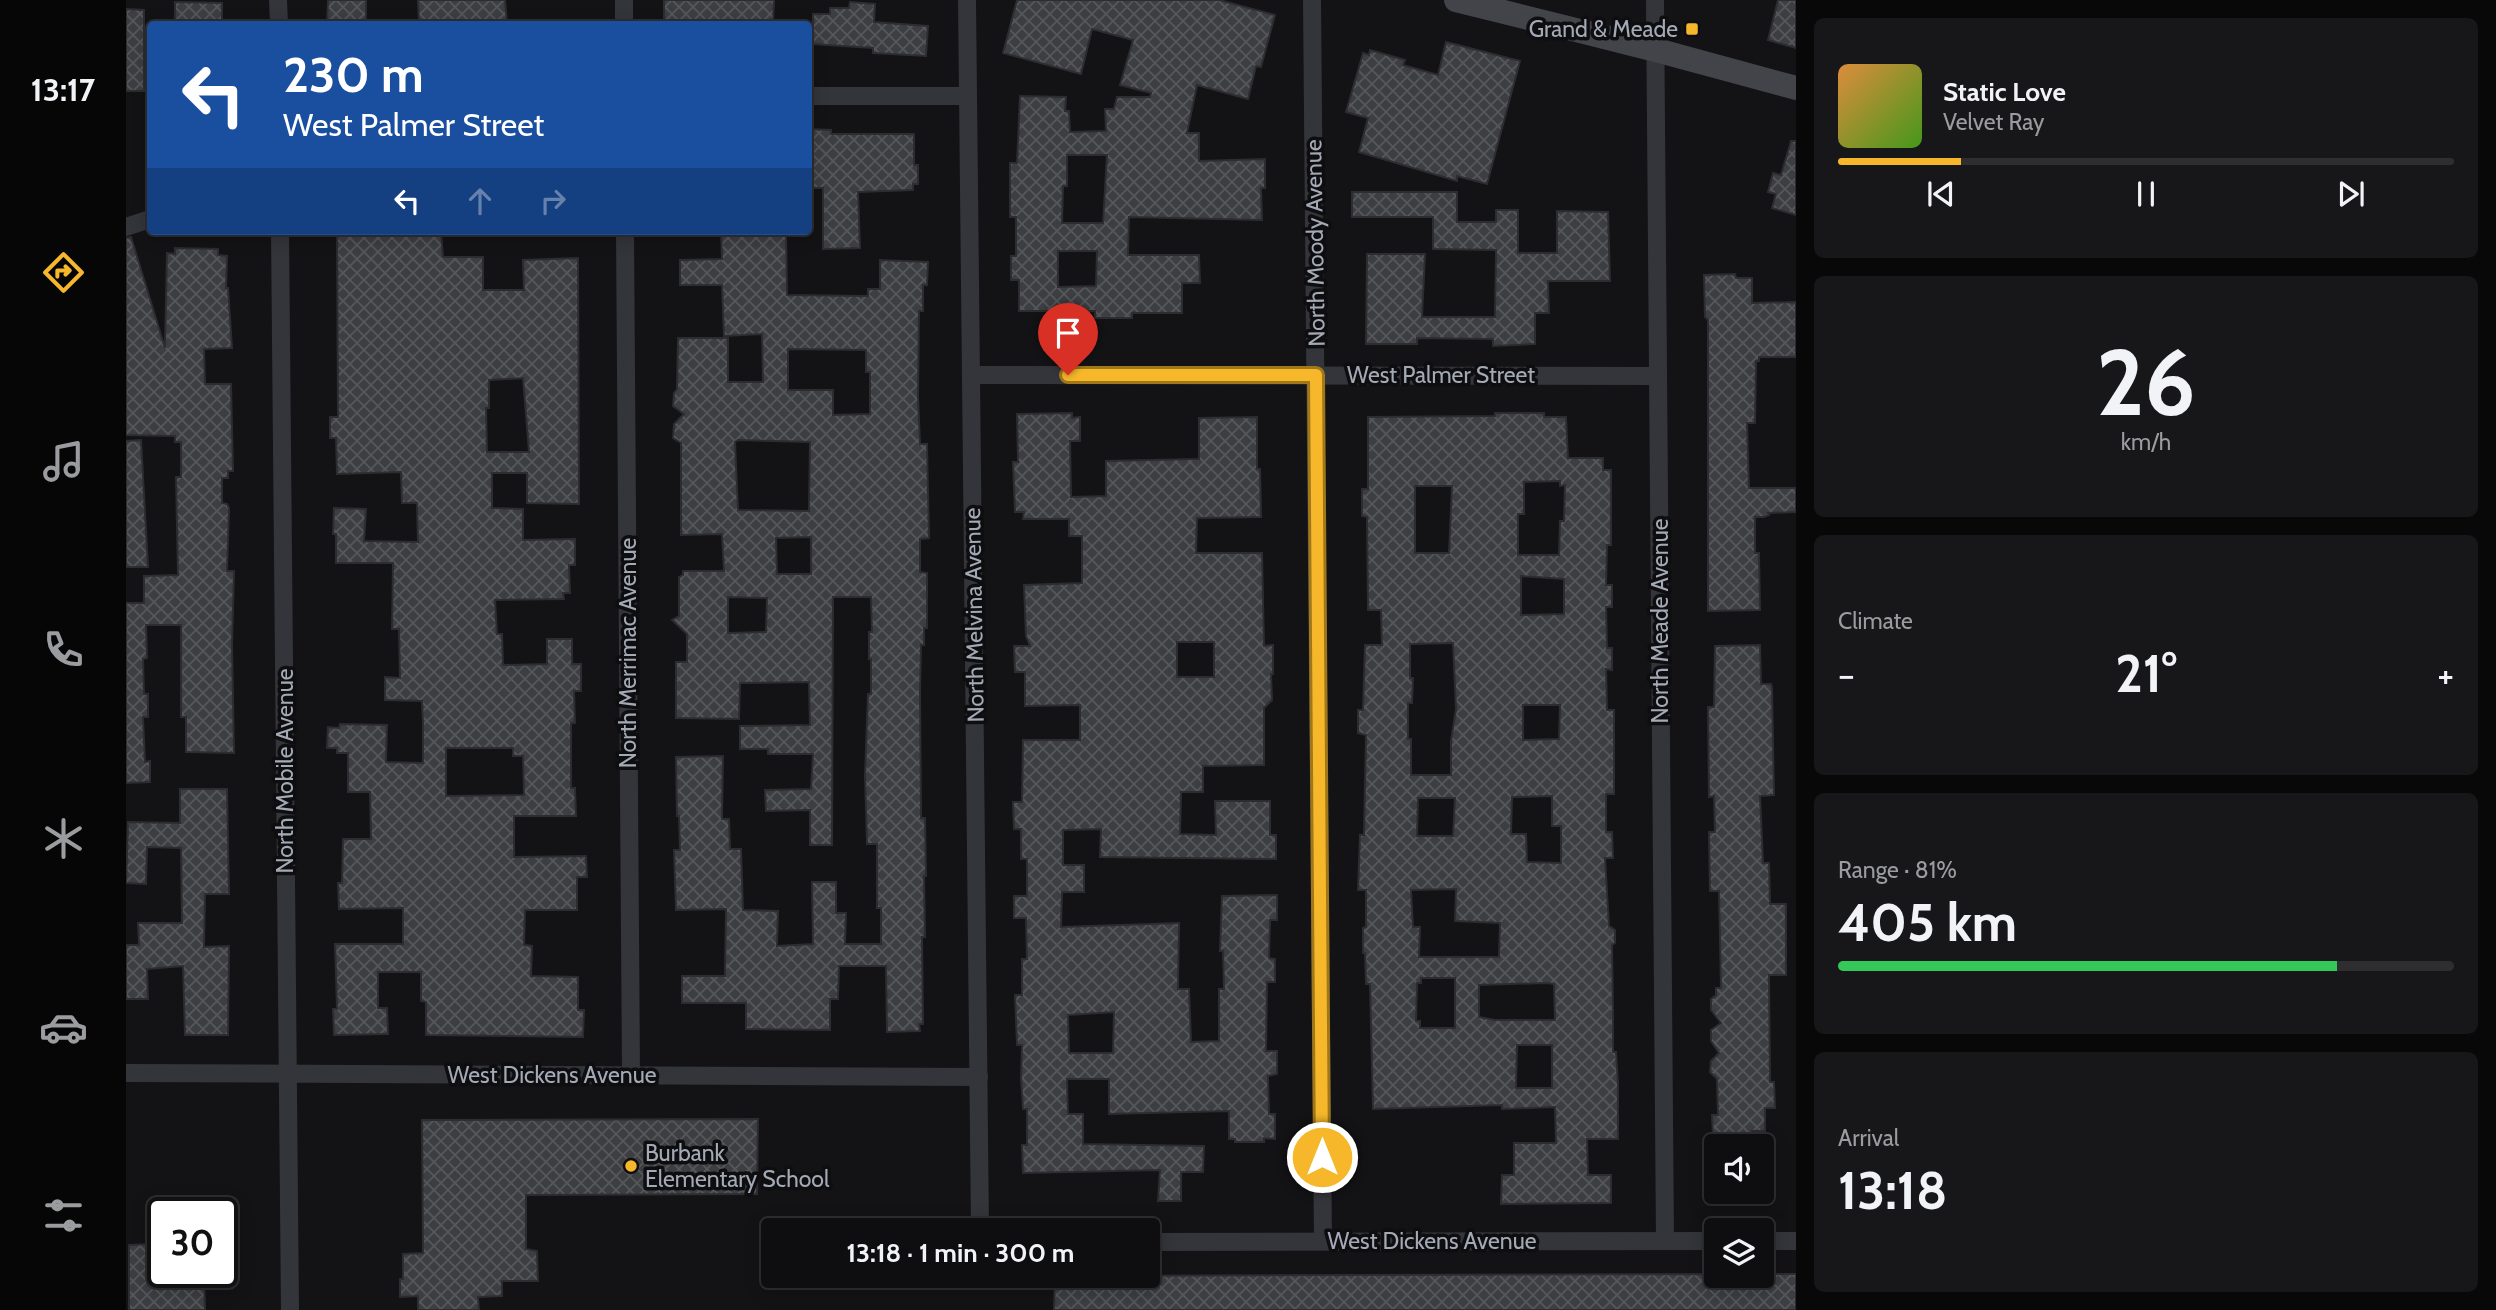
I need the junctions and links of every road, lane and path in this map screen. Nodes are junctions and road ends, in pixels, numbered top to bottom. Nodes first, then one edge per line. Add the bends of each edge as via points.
1 (278, 0) edge
2 (624, 0) edge
3 (967, 0) edge
4 (1312, 0) edge
5 (1457, 0) edge
6 (1655, 0) edge
7 (279, 21) edge
8 (624, 21) edge
9 (1656, 50) junction
10 (1796, 89) edge
11 (812, 96) edge
12 (968, 96) junction
13 (147, 220) edge
14 (126, 227) edge
15 (280, 235) edge
16 (625, 235) edge
17 (971, 375) junction
18 (1316, 375) junction
19 (1658, 376) junction
20 (126, 1073) edge
21 (287, 1074) junction
22 (631, 1075) junction
23 (979, 1077) junction
24 (980, 1218) edge
25 (1323, 1241) junction
26 (1665, 1241) junction
27 (1704, 1241) edge
28 (1774, 1241) edge
29 (1796, 1241) edge
30 (1160, 1242) edge
31 (290, 1310) edge

1 - 7 street
2 - 8 street
3 - 12 street, North Melvina Avenue
4 - 18 street, North Moody Avenue
5 - 9 main road
6 - 9 street, North Meade Avenue
9 - 10 main road
9 - 19 street, North Meade Avenue
11 - 12 street
12 - 17 street, North Melvina Avenue
13 - 14 street
15 - 21 street, North Mobile Avenue
16 - 22 street, North Merrimac Avenue
17 - 18 street, West Palmer Street
17 - 23 street, North Melvina Avenue
18 - 19 street, West Palmer Street
18 - 25 street, North Moody Avenue
19 - 26 street, North Meade Avenue
20 - 21 street, West Dickens Avenue
21 - 22 street, West Dickens Avenue
21 - 31 street, North Mobile Avenue
22 - 23 street, West Dickens Avenue
23 - 24 street, North Melvina Avenue
25 - 26 street, West Dickens Avenue
25 - 30 street, West Dickens Avenue
26 - 27 street, West Dickens Avenue
28 - 29 street

